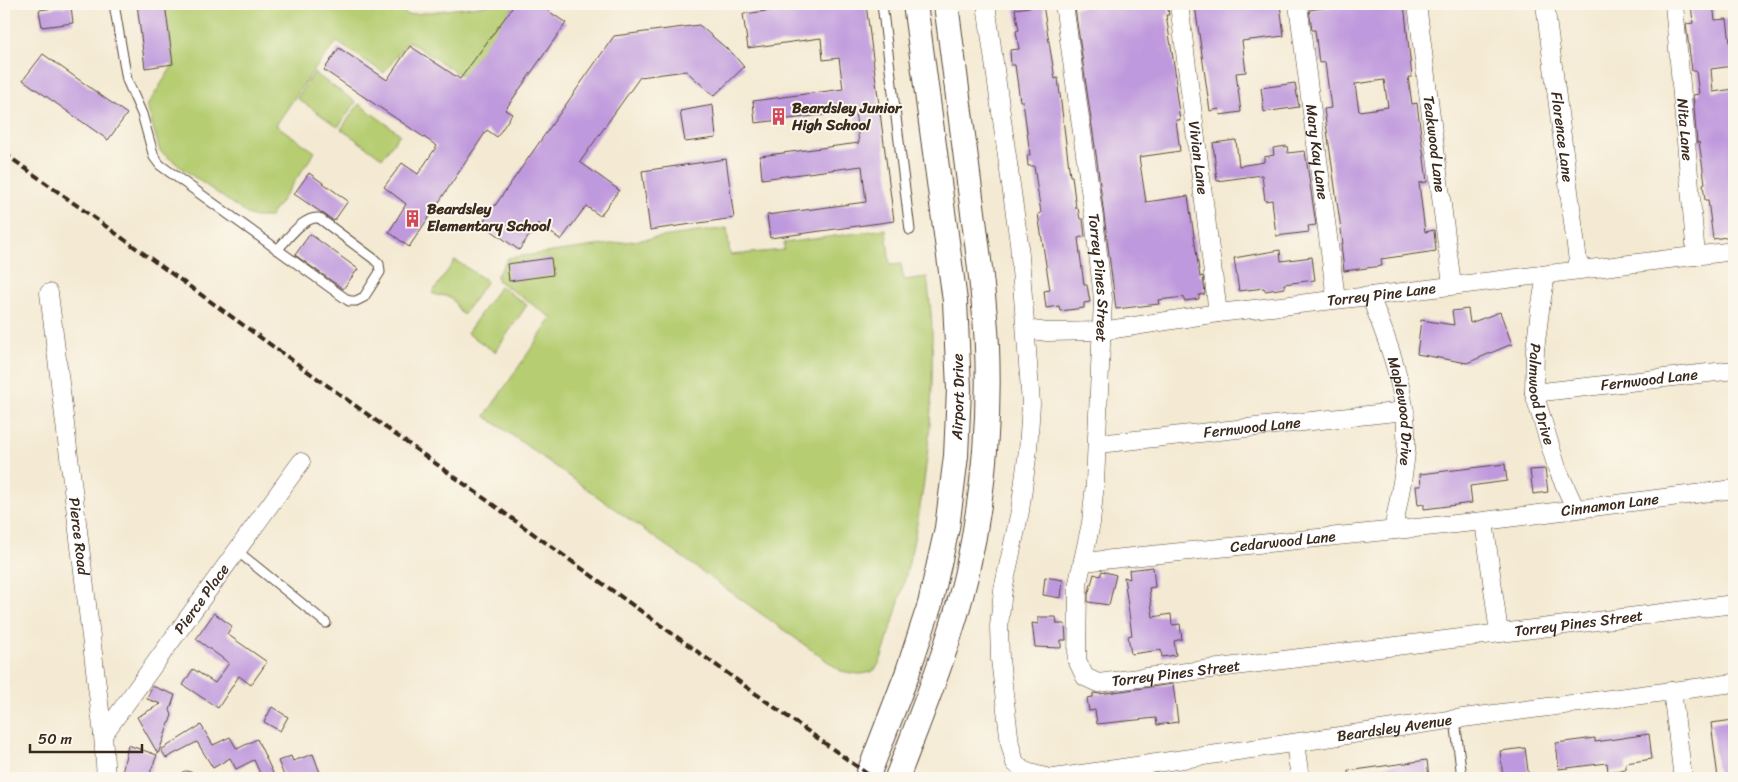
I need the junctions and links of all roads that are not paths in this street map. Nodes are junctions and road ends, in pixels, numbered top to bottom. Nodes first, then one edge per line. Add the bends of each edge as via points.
1 (114, 4) edge
2 (882, 4) edge
3 (915, 4) edge
4 (946, 4) edge
5 (986, 4) edge
6 (1064, 4) edge
7 (1179, 4) edge
8 (1298, 4) edge
9 (1417, 4) edge
10 (1545, 4) edge
11 (1674, 4) edge
12 (910, 230) dead end
13 (277, 250) junction
14 (1734, 251) edge
15 (1696, 256) junction
16 (1579, 269) junction
17 (1546, 275) junction
18 (1452, 285) junction
19 (49, 293) dead end
20 (1370, 296) junction
21 (1336, 299) junction
22 (1218, 313) junction
23 (1026, 329) junction
24 (1102, 330) junction
25 (1734, 370) edge
26 (1534, 393) junction
27 (1405, 411) junction
28 (1098, 444) junction
29 (301, 462) dead end
30 (1734, 489) edge
31 (1575, 508) junction
32 (1484, 521) junction
33 (1394, 530) junction
34 (237, 551) junction
35 (1083, 562) junction
36 (1734, 604) edge
37 (326, 623) dead end
38 (1499, 634) junction
39 (1734, 683) edge
40 (1672, 691) junction
41 (1455, 719) junction
42 (103, 736) junction
43 (1295, 743) junction
44 (106, 778) edge
45 (186, 778) edge
46 (193, 778) edge
47 (867, 778) edge
48 (896, 778) edge
49 (1049, 778) edge
50 (1054, 778) edge
51 (1300, 778) edge
52 (1462, 778) edge
53 (1683, 778) edge

1 - 13 lane via 127,80 142,114 154,157 160,165
2 - 12 lane
3 - 47 main road, Airport Drive via 955,301 959,396 957,449 947,528 930,604
4 - 48 main road, Airport Drive via 984,309 988,373 986,434 976,528 961,595 936,677
5 - 23 street via 1019,243
6 - 24 street, Torrey Pines Street via 1094,218 1103,299
7 - 22 street, Vivian Lane
8 - 21 street, Mary Kay Lane
9 - 18 street, Teakwood Lane
10 - 16 street, Florence Lane
11 - 15 street, Nita Lane
13 - 13 lane via 349,301 364,297 380,272 374,258 319,218 306,220
14 - 15 street, Torrey Pine Lane
15 - 16 street, Torrey Pine Lane
16 - 17 street, Torrey Pine Lane
17 - 18 street, Torrey Pine Lane
17 - 26 street, Palmwood Drive via 1535,350
18 - 20 street, Torrey Pine Lane
19 - 42 street, Pierce Road
20 - 21 street, Torrey Pine Lane
20 - 27 street, Maplewood Drive via 1389,343
21 - 22 street, Torrey Pine Lane
22 - 24 street, Torrey Pine Lane
23 - 24 street, Torrey Pine Lane via 1047,332
23 - 49 street via 1031,404 1028,450 998,626 1010,744 1015,763 1026,772
24 - 28 street, Torrey Pines Street
25 - 26 street, Fernwood Lane
26 - 31 street, Palmwood Drive via 1557,468
27 - 28 street, Fernwood Lane
27 - 33 street, Maplewood Drive via 1406,451
28 - 35 street, Torrey Pines Street
29 - 34 street, Pierce Place
30 - 31 street, Cinnamon Lane
31 - 32 street, Cinnamon Lane
32 - 33 street, Cedarwood Lane
32 - 38 street
33 - 35 street, Cedarwood Lane
34 - 37 lane
34 - 42 street, Pierce Place
35 - 38 street, Torrey Pines Street via 1078,583 1077,660 1085,677 1098,683
36 - 38 street, Torrey Pines Street
39 - 40 street, Beardsley Avenue
40 - 41 street, Beardsley Avenue
40 - 53 street
41 - 43 street, Beardsley Avenue
41 - 52 lane
42 - 44 street, Pierce Road
43 - 50 street, Beardsley Avenue
43 - 51 street
45 - 46 lane

